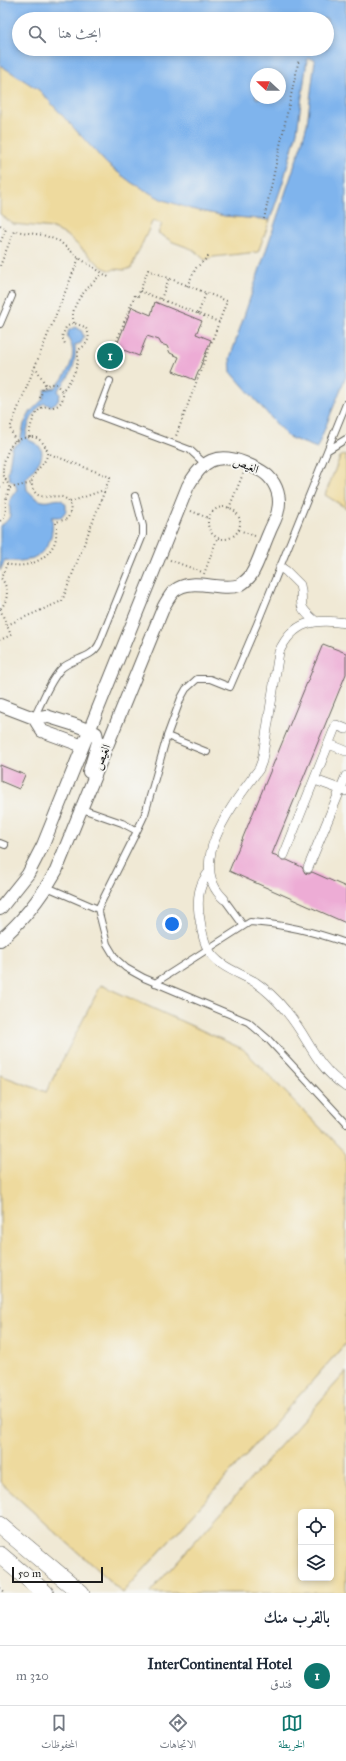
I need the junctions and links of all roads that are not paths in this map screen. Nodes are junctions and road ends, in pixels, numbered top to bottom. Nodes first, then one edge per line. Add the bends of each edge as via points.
1 (12, 296) dead end
2 (0, 324) edge
3 (108, 379) road end
4 (346, 404) edge
5 (346, 439) edge
6 (328, 450) junction
7 (205, 464) junction
8 (134, 496) dead end
9 (280, 567) junction
10 (315, 621) junction
11 (346, 623) edge
12 (0, 704) edge
13 (34, 718) junction
14 (346, 729) edge
15 (89, 730) junction
16 (167, 736) junction
17 (329, 744) junction
18 (83, 746) junction
19 (346, 751) edge
20 (207, 752) dead end
21 (346, 776) edge
22 (315, 780) junction
23 (91, 785) junction
24 (343, 791) edge
25 (82, 809) junction
26 (138, 831) junction
27 (284, 855) dead end
28 (308, 868) dead end
29 (210, 871) junction
30 (47, 887) junction
31 (224, 898) joint
32 (0, 909) edge
33 (98, 909) junction
34 (243, 925) junction
35 (0, 940) edge
36 (346, 943) edge
37 (208, 948) junction
38 (155, 983) junction
39 (346, 1087) edge
40 (346, 1124) edge
41 (0, 1525) edge
42 (0, 1554) edge
43 (45, 1593) edge
44 (81, 1593) edge

1 - 2 lane
3 - 7 lane via 97,415 190,450
4 - 6 lane
5 - 6 lane
6 - 9 lane
7 - 15 street, الغيص via 194,475 180,506
7 - 23 street, الغيص via 222,457 232,458 263,471 272,480 279,497 278,510 251,576 241,584 226,588 204,579 174,591 164,606
8 - 13 lane via 143,526 143,535 99,644 94,651 62,669 47,691
9 - 10 street via 300,585 301,607
9 - 16 lane via 230,687 210,680 197,679 192,682 181,698
10 - 11 street
10 - 29 street via 294,630 279,652 262,761 224,819 210,857
12 - 13 street
13 - 15 street via 46,716
13 - 18 street via 42,731
14 - 17 street via 336,725
15 - 18 street, الغيص
15 - 23 street via 96,733 98,738 88,772
16 - 20 lane
16 - 26 lane
17 - 19 street
17 - 22 street
18 - 32 street, الغيص via 43,845 28,874
21 - 24 street
22 - 24 street
22 - 27 street
23 - 25 street, الغيص
24 - 28 street
25 - 26 lane
25 - 30 street, الغيص
26 - 33 lane
29 - 31 street via 211,883
29 - 37 street via 203,878 198,894 204,940
30 - 33 lane
30 - 35 street, الغيص via 31,909
31 - 34 lane
33 - 38 lane via 107,944 116,959 126,968
34 - 36 lane via 250,922 266,923 324,935
34 - 37 lane
37 - 38 lane
37 - 39 street via 221,963 254,982 275,998 297,1026 323,1067
38 - 40 lane via 248,1022 268,1039
41 - 44 main road
42 - 43 main road

